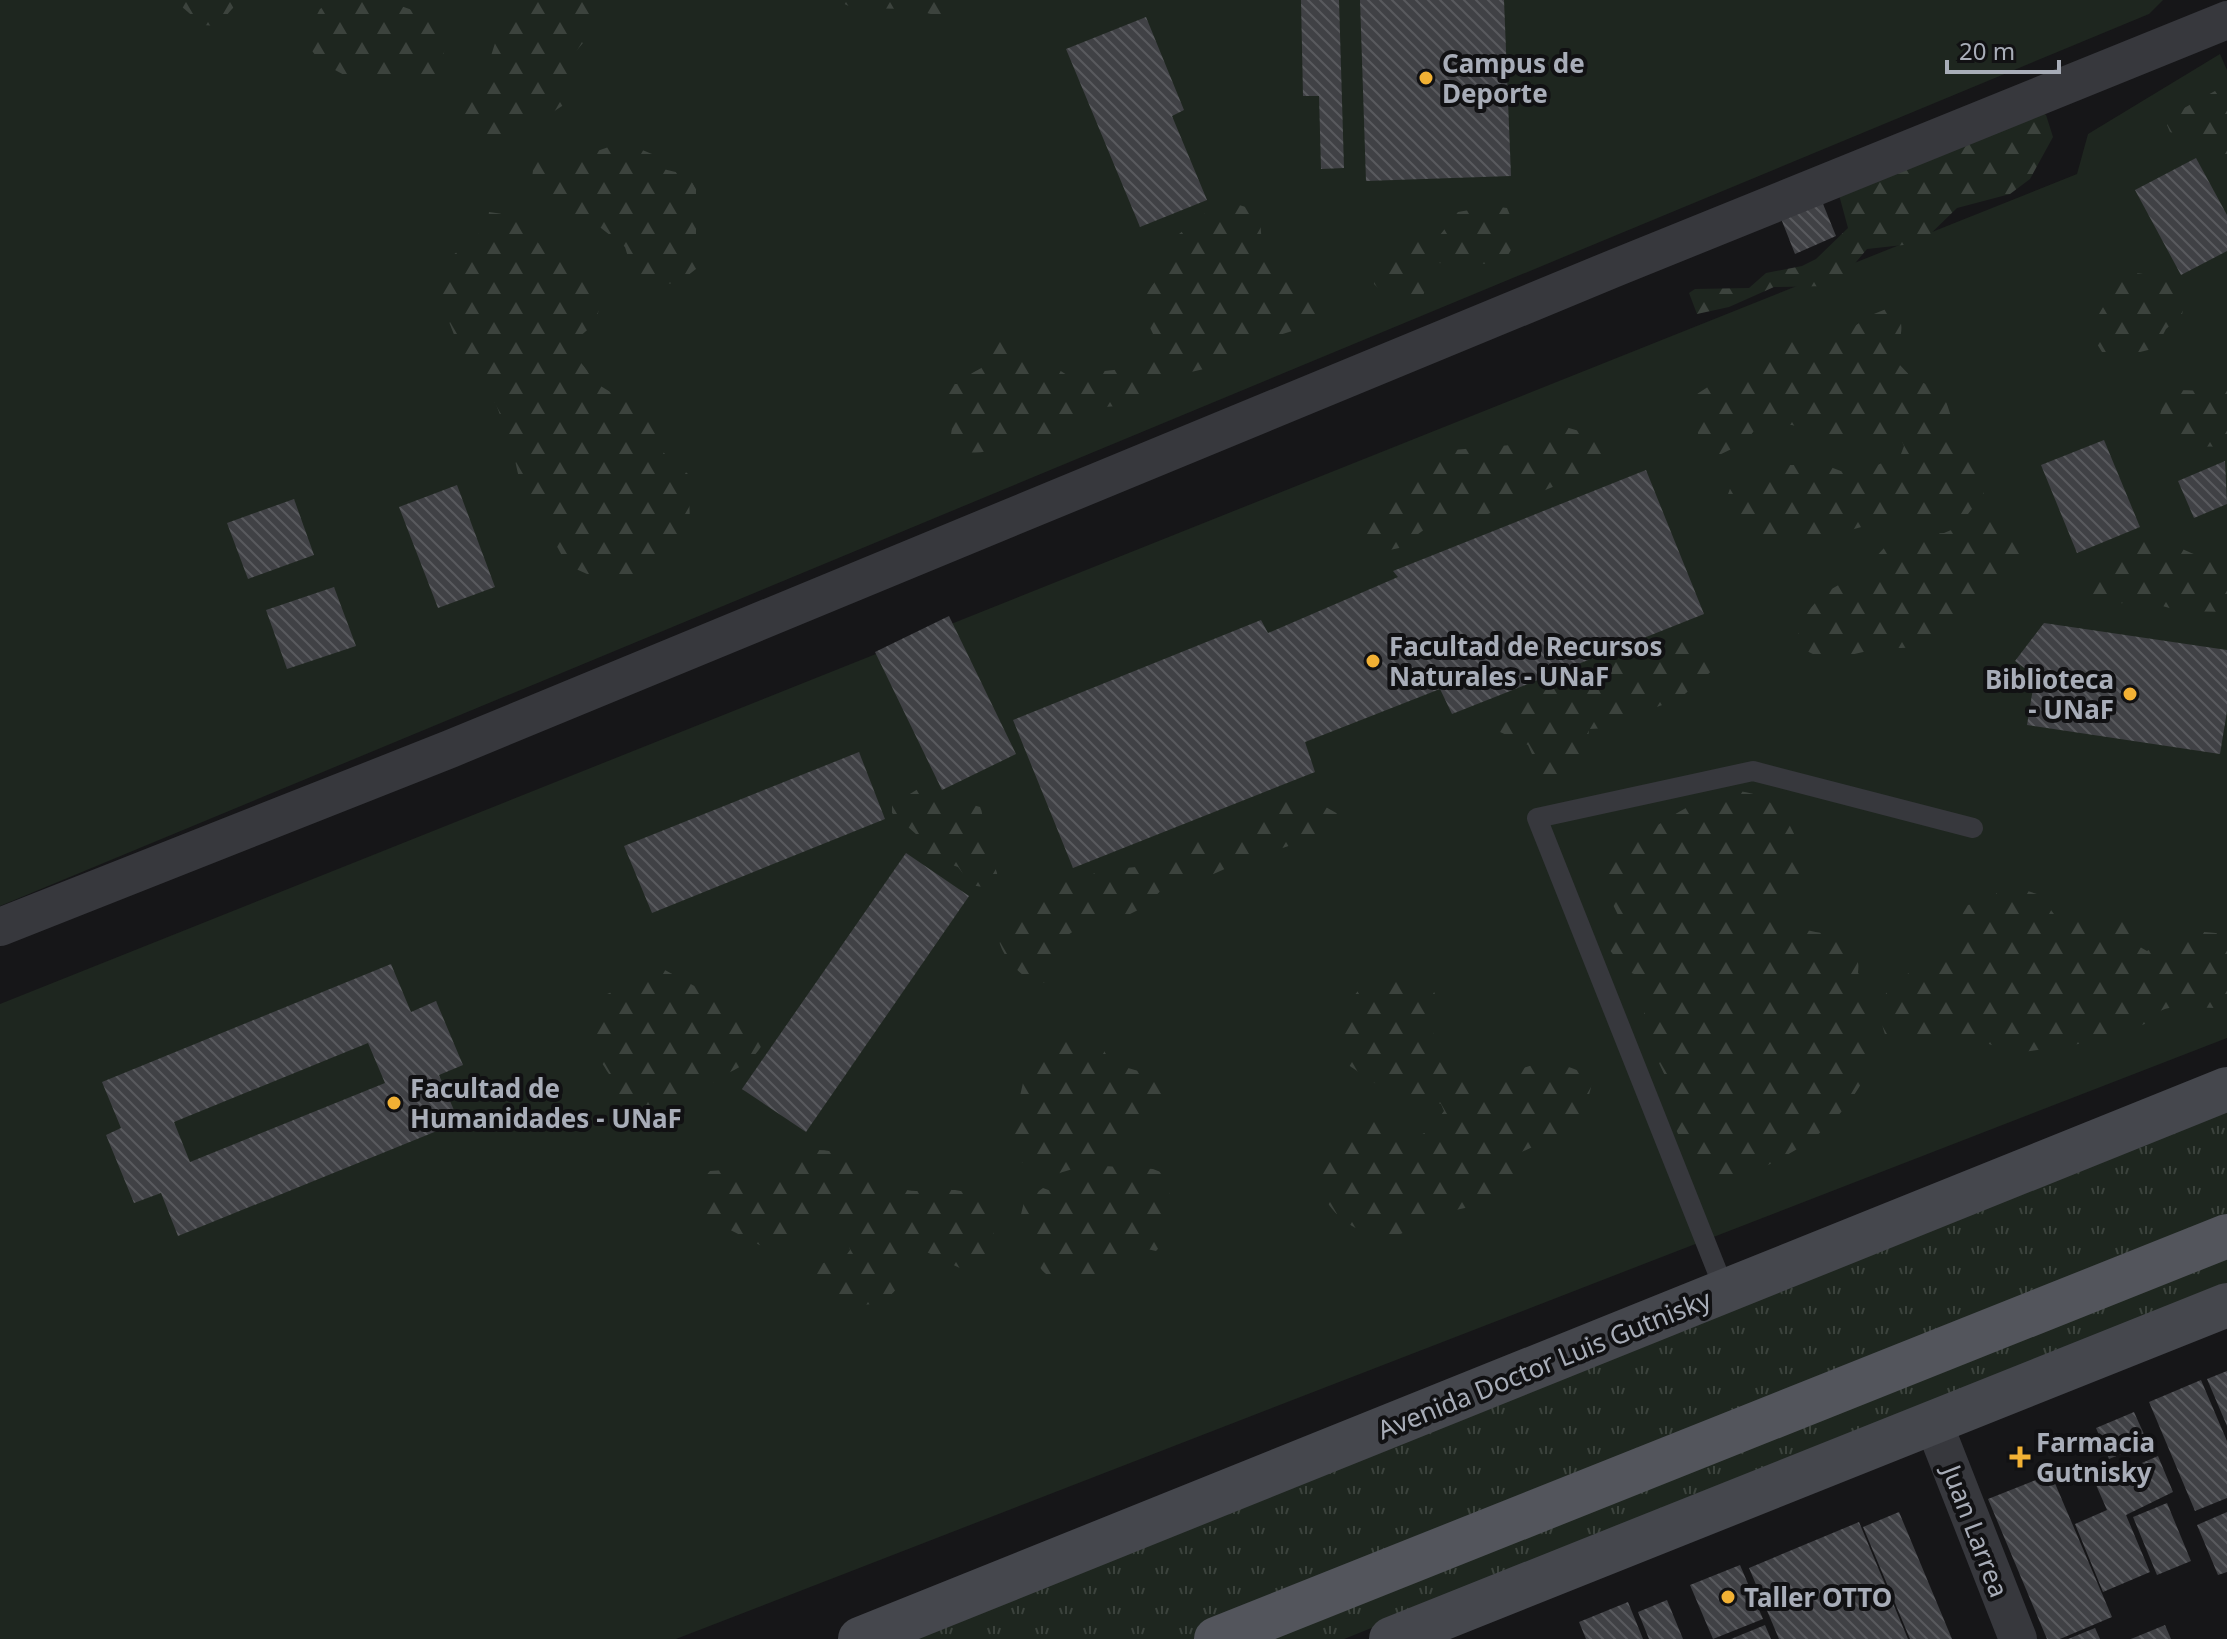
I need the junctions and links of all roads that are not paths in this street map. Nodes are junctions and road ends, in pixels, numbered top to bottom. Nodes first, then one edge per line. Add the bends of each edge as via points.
1 (2227, 20) edge
2 (1973, 828) dead end
3 (0, 927) edge
4 (2227, 1089) edge
5 (2227, 1236) edge
6 (1725, 1291) junction
7 (2227, 1305) edge
8 (1933, 1422) junction
9 (1402, 1637) edge
10 (860, 1639) edge
11 (1216, 1639) edge
12 (2018, 1639) edge

1 - 3 street via 465,743
2 - 6 lane via 1753,771 1537,818
4 - 6 main road, Avenida Doctor Luis Gutnisky
5 - 11 main road
6 - 10 main road, Avenida Doctor Luis Gutnisky
7 - 8 main road
8 - 9 main road
8 - 12 street, Juan Larrea

